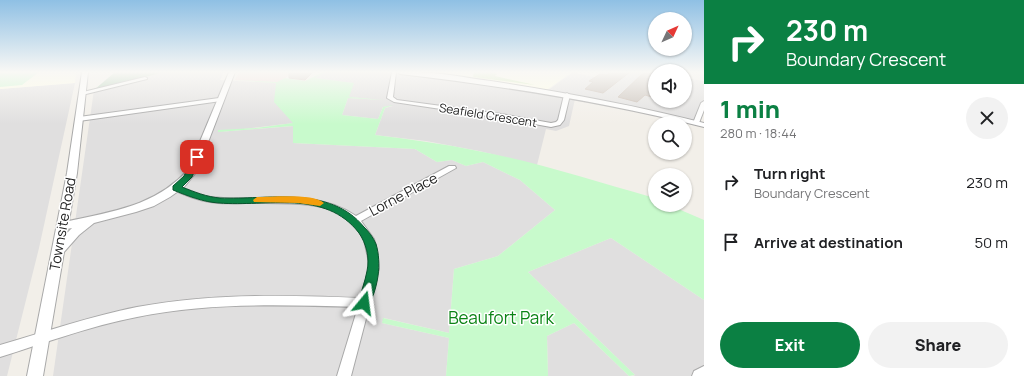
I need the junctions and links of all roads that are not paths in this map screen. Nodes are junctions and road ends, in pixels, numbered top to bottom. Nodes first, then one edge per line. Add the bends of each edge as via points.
1 (82, 90) edge
2 (97, 90) edge
3 (224, 90) edge
4 (391, 90) edge
5 (533, 90) edge
6 (82, 93) junction
7 (567, 95) junction
8 (219, 100) junction
9 (704, 104) edge
10 (80, 119) junction
11 (696, 123) junction
12 (704, 126) edge
13 (452, 168) dead end
14 (176, 188) junction
15 (96, 218) junction
16 (354, 220) junction
17 (61, 227) junction
18 (57, 250) junction
19 (364, 303) junction
20 (42, 338) junction
21 (0, 351) edge
22 (704, 372) edge
23 (35, 376) edge
24 (344, 376) edge
25 (699, 376) edge

1 - 6 street, Townsite Road
2 - 6 street
3 - 8 street
4 - 7 street, Seafield Crescent via 390,98 396,101 551,125 558,124 561,120
5 - 7 street
6 - 10 street, Townsite Road
7 - 11 street
8 - 10 street
8 - 14 street via 192,171
9 - 11 street
10 - 17 street, Townsite Road
11 - 12 street
13 - 16 street, Lorne Place
14 - 15 street via 138,208
14 - 16 street via 197,196 219,200 311,202 335,209
15 - 17 street
15 - 18 street via 75,232
16 - 19 street via 369,239 372,252 374,270
17 - 18 street, Townsite Road
18 - 20 street, Townsite Road
19 - 20 street via 242,300 207,302 138,312
19 - 24 street
20 - 21 street
20 - 23 street, Townsite Road
22 - 25 street

